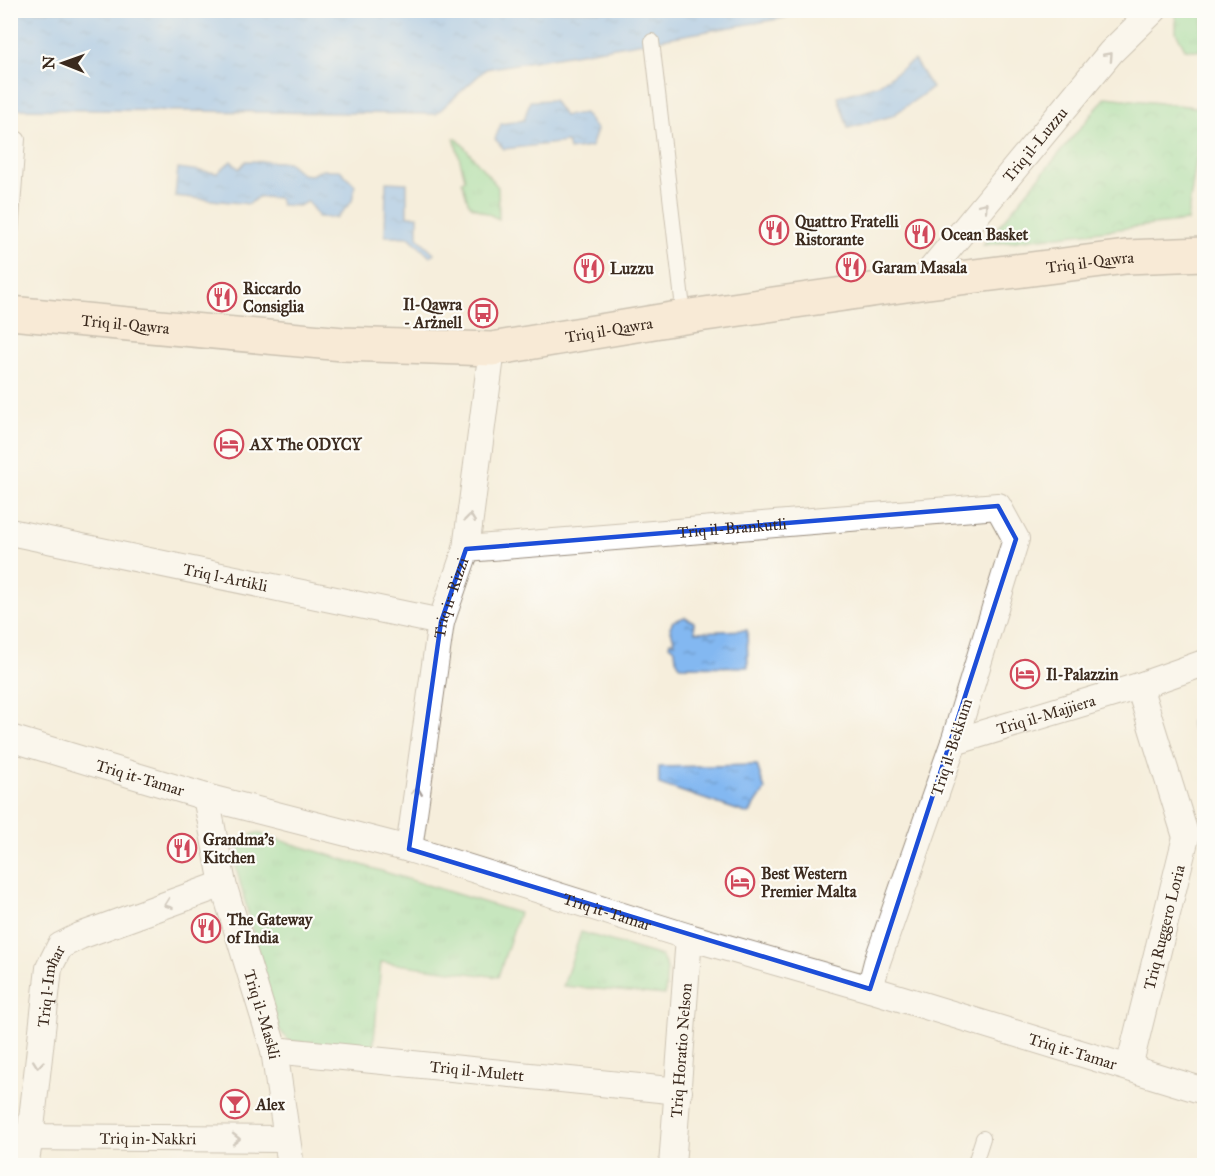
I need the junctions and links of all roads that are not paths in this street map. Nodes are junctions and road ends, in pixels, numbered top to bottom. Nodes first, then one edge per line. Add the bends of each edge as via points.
1 (1154, 10) edge
2 (652, 40) dead end
3 (18, 139) dead end
4 (10, 247) edge
5 (1204, 254) edge
6 (920, 283) junction
7 (10, 313) edge
8 (684, 317) junction
9 (492, 349) junction
10 (998, 506) joint
11 (10, 532) edge
12 (466, 549) junction
13 (441, 622) junction
14 (1204, 663) edge
15 (1139, 686) junction
16 (10, 738) edge
17 (954, 742) junction
18 (206, 797) junction
19 (409, 849) junction
20 (223, 884) junction
21 (689, 936) junction
22 (870, 989) junction
23 (274, 1050) junction
24 (1129, 1067) junction
25 (679, 1091) junction
26 (1204, 1091) edge
27 (20, 1137) edge
28 (983, 1138) dead end
29 (286, 1139) junction
30 (25, 1166) edge
31 (291, 1166) edge
32 (672, 1166) edge
33 (974, 1166) edge

6 -> 1 street, Triq il-Luzzu via 1111,52
2 - 8 lane
3 - 4 lane
5 - 6 street, Triq il-Qawra via 1126,257
6 - 8 street, Triq il-Qawra
7 - 9 street, Triq il-Qawra via 343,344
8 - 9 street, Triq il-Qawra
12 -> 9 street, Triq ir-Rizzi
10 - 12 street, Triq il-Brankutli
10 - 17 street, Triq il-Bekkum via 1016,539
11 - 13 street, Triq l-Artikli
12 - 13 street, Triq ir-Rizzi
19 -> 13 street, Triq ir-Rizzi
14 - 15 street, Triq il-Majjiera
15 - 17 street, Triq il-Majjiera
15 - 24 street, Triq Ruggero Loria via 1186,837
16 - 18 street, Triq it-Tamar
17 - 22 street, Triq il-Bekkum
18 - 19 street, Triq it-Tamar
18 - 20 street, Triq il-Maskli
19 - 21 street, Triq it-Tamar
20 - 23 street, Triq il-Maskli
20 -> 27 street, Triq l-Imħar via 60,946 49,968
21 - 22 street, Triq it-Tamar
21 - 25 street, Triq Horatio Nelson
22 - 24 street, Triq it-Tamar
23 - 25 street, Triq il-Mulett
23 - 29 street, Triq il-Maskli
24 - 26 street, Triq it-Tamar
25 - 32 street, Triq Horatio Nelson
27 -> 29 street, Triq in-Nakkri
27 - 30 street, Triq l-Imħar
28 - 33 lane
29 - 31 street, Triq il-Maskli

